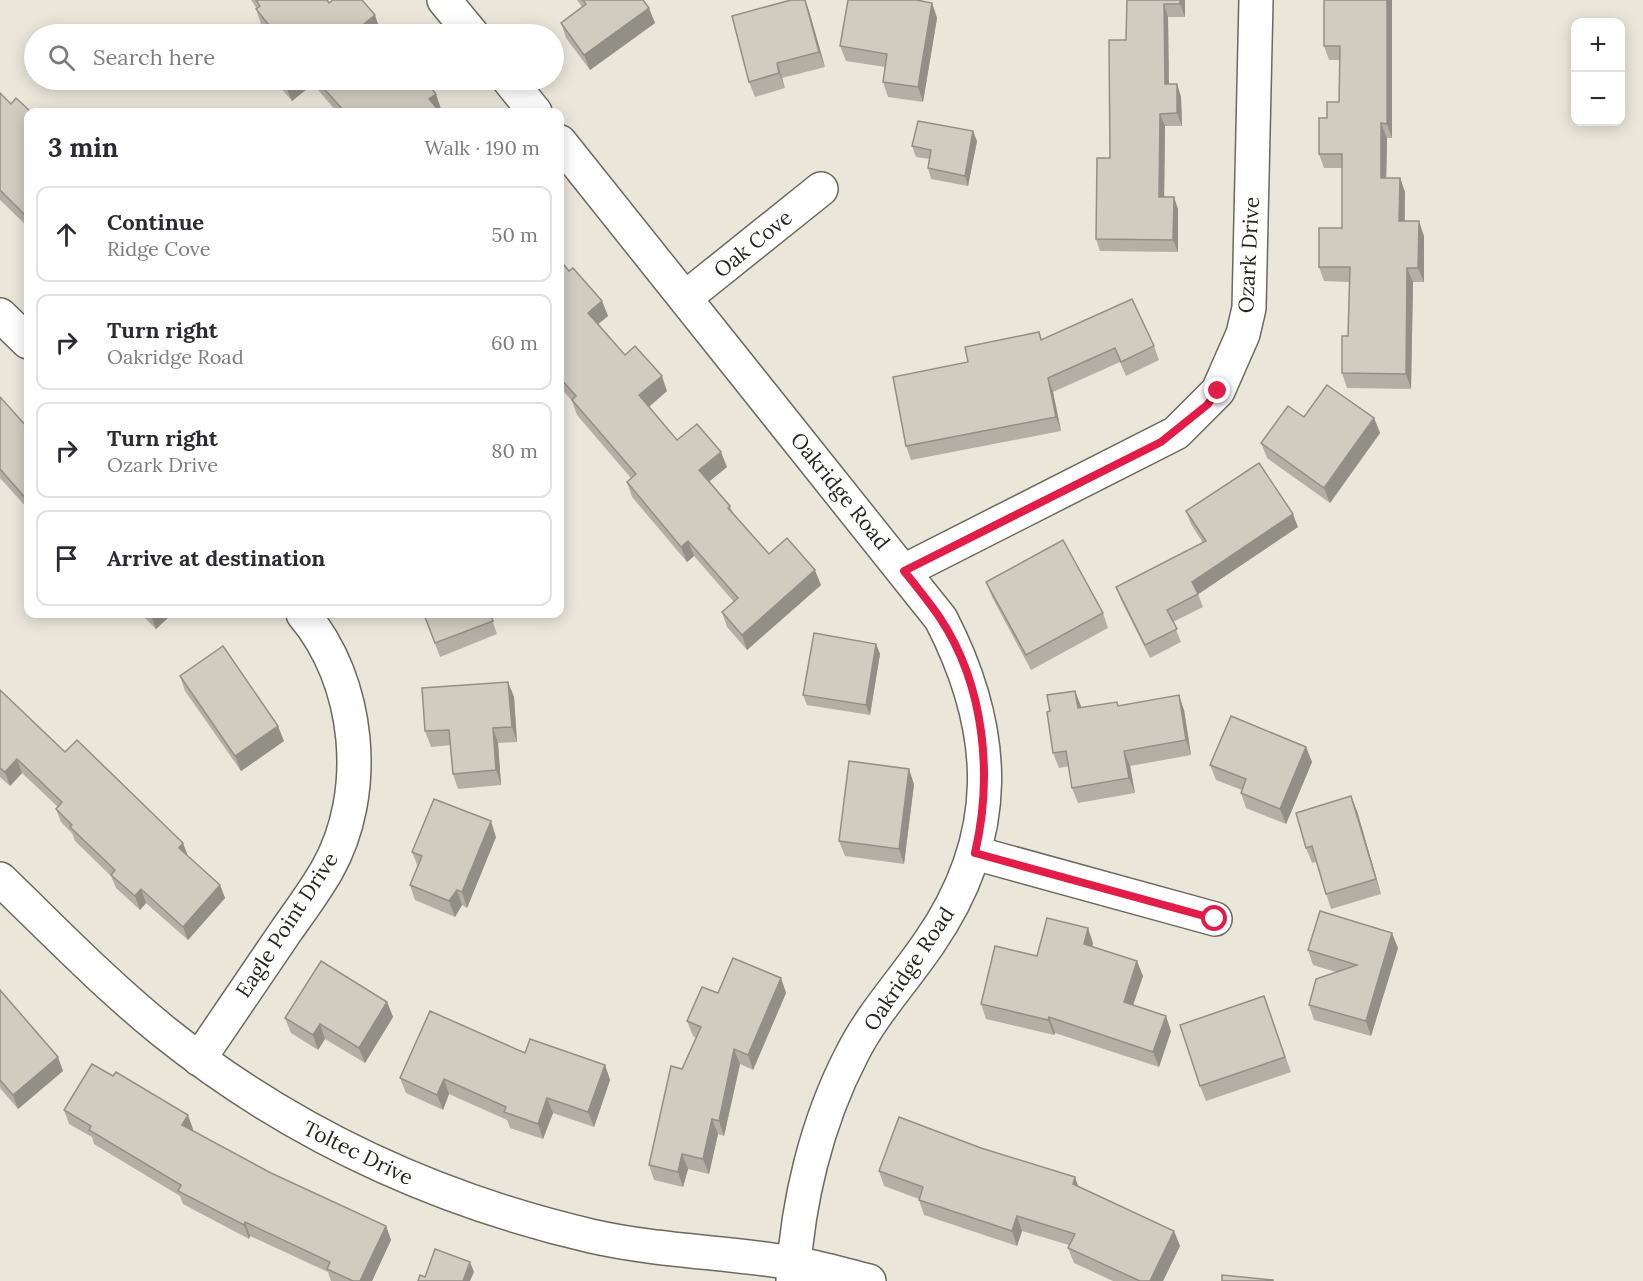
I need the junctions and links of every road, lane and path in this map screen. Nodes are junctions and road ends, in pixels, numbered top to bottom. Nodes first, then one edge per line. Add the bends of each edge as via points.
1 (444, 0) edge
2 (1256, 0) edge
3 (464, 24) edge
4 (517, 90) edge
5 (532, 108) edge
6 (564, 147) edge
7 (821, 189) dead end
8 (685, 298) junction
9 (0, 315) edge
10 (24, 338) edge
11 (904, 571) junction
12 (306, 618) edge
13 (975, 853) junction
14 (0, 879) edge
15 (1215, 919) dead end
16 (199, 1059) junction
17 (793, 1272) edge
18 (869, 1281) edge

1 - 3 street
2 - 11 street, Ozark Drive via 1249,308 1243,334 1218,391 1207,405 1161,442
4 - 5 street
6 - 8 street, Oakridge Road
7 - 8 street, Oak Cove
8 - 11 street, Oakridge Road
9 - 10 street
11 - 13 street, Oakridge Road via 940,619 971,689 980,726 985,784
12 - 16 street, Eagle Point Drive via 327,651 350,714 354,749 352,788 344,831 327,870
13 - 15 street
13 - 17 street, Oakridge Road via 954,903 852,1054 819,1133 801,1212
14 - 16 street, Toltec Drive via 117,992
16 - 17 street, Toltec Drive via 314,1134 433,1189 524,1219 594,1236
17 - 18 street, Toltec Drive

